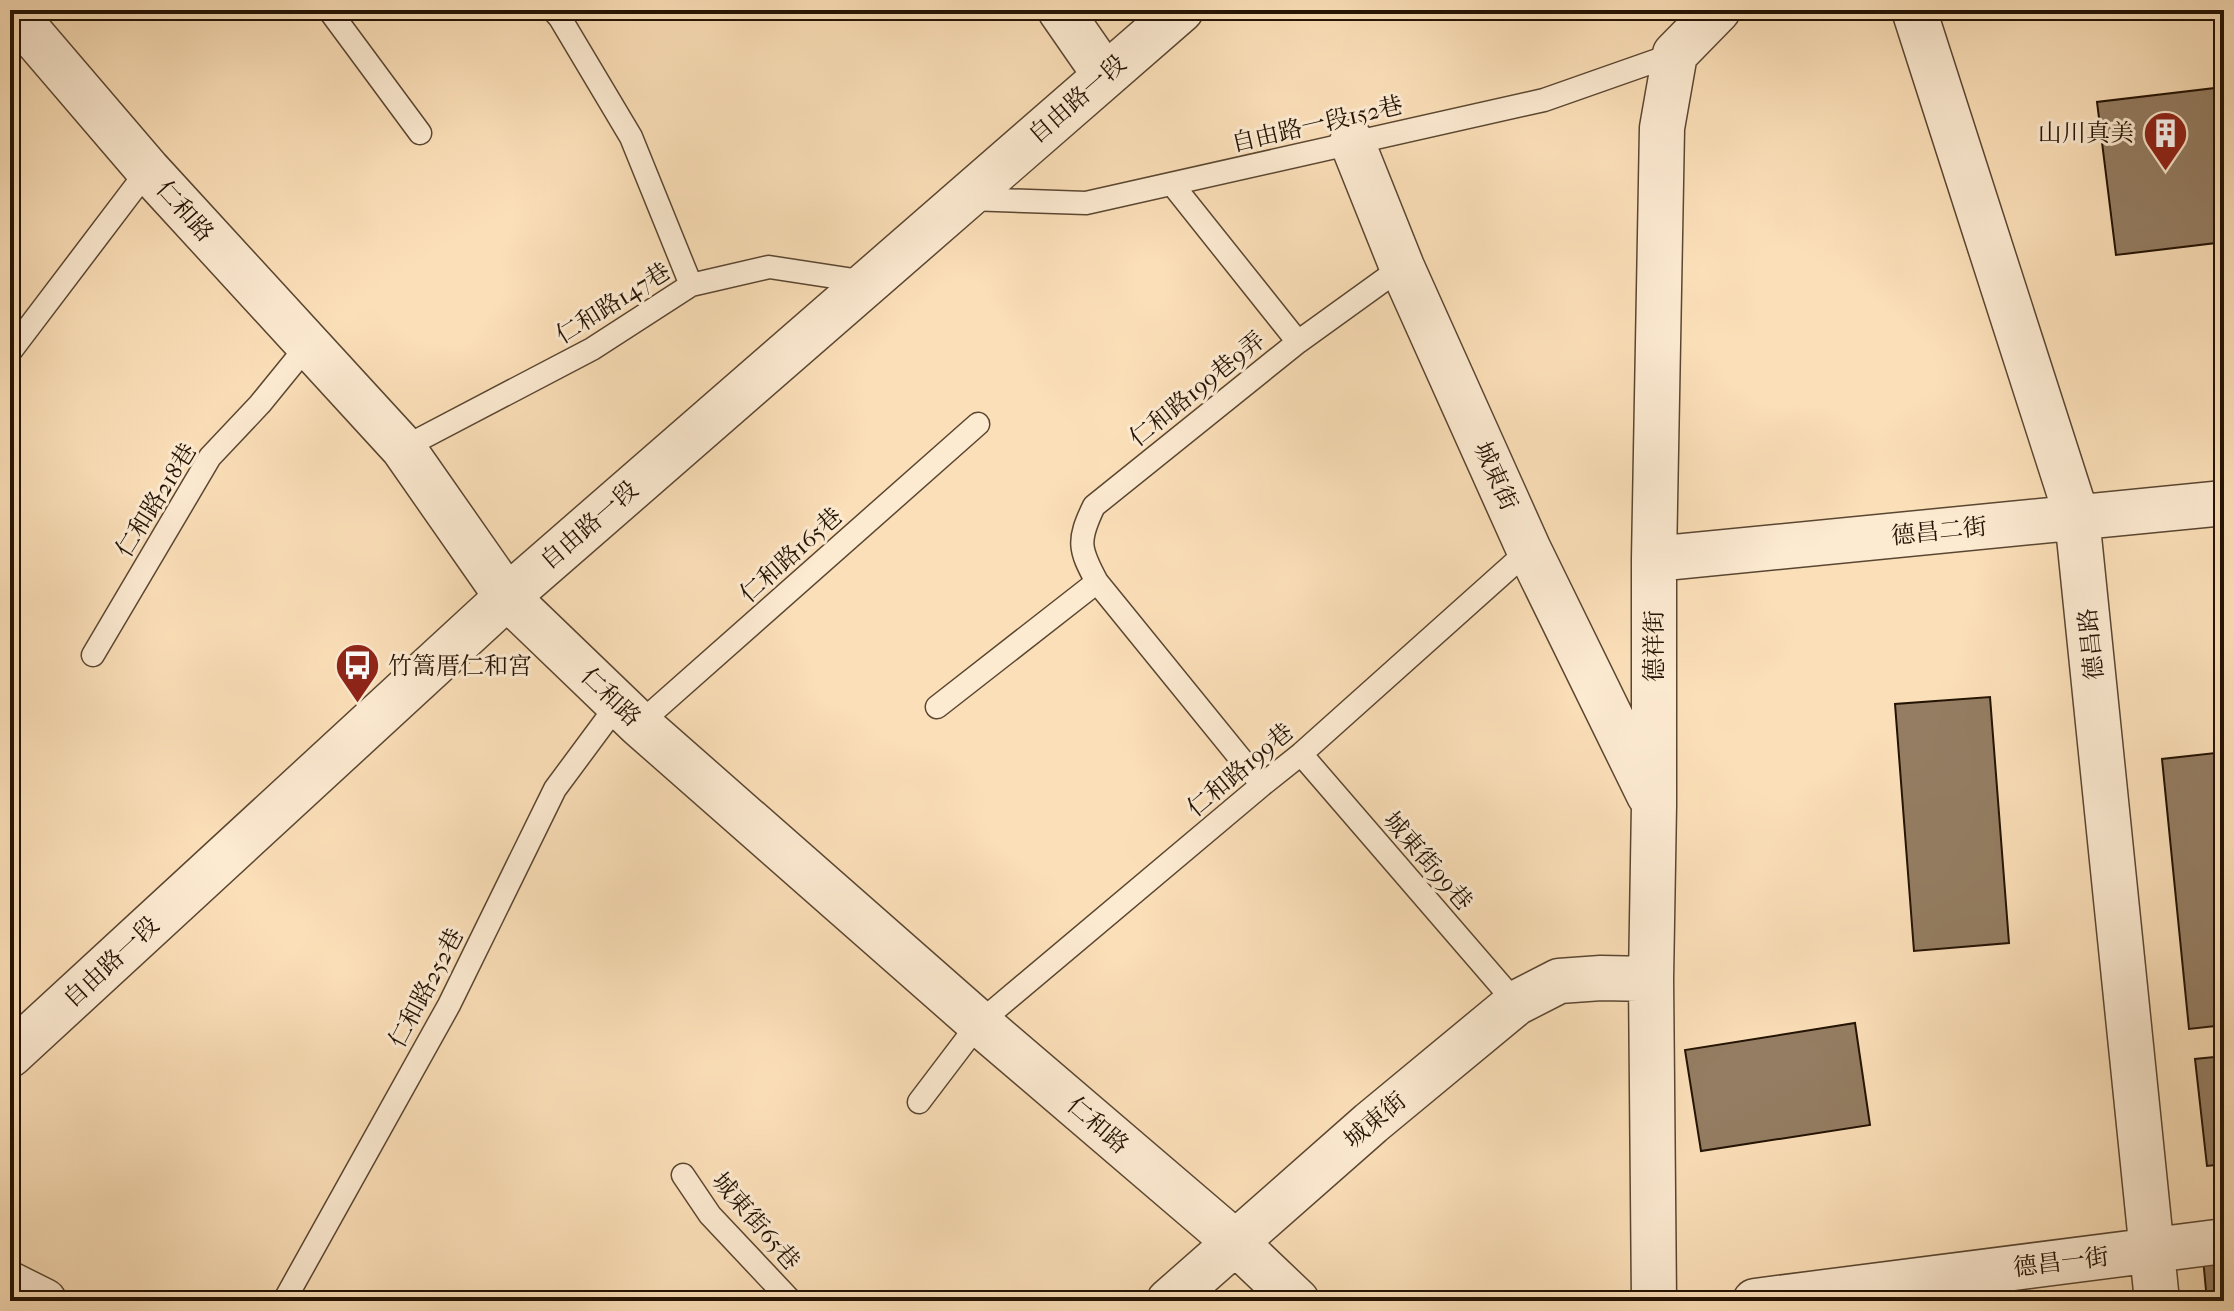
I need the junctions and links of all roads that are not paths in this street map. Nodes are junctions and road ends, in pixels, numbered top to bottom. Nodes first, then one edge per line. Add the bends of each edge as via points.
1 (11, 10) edge
2 (329, 10) edge
3 (553, 10) edge
4 (1060, 10) edge
5 (1181, 10) edge
6 (1668, 10) edge
7 (1718, 10) edge
8 (1914, 10) edge
9 (1675, 54) junction
10 (1105, 75) junction
11 (420, 133) dead end
12 (1352, 142) junction
13 (148, 170) junction
14 (1172, 184) junction
15 (963, 199) junction
16 (1402, 267) junction
17 (867, 282) junction
18 (691, 285) junction
19 (1298, 342) junction
20 (308, 345) junction
21 (10, 352) edge
22 (978, 424) dead end
23 (403, 448) junction
24 (2224, 503) edge
25 (2077, 517) junction
26 (1529, 550) junction
27 (1654, 559) junction
28 (1097, 582) junction
29 (507, 597) junction
30 (93, 655) dead end
31 (937, 707) dead end
32 (629, 714) junction
33 (1301, 754) junction
34 (1262, 785) junction
35 (1654, 805) junction
36 (1651, 979) junction
37 (1516, 1003) junction
38 (979, 1023) junction
39 (10, 1055) edge
40 (919, 1102) dead end
41 (683, 1175) dead end
42 (2224, 1241) edge
43 (1235, 1242) junction
44 (2152, 1250) junction
45 (10, 1284) edge
46 (44, 1301) edge
47 (284, 1301) edge
48 (791, 1301) edge
49 (1169, 1301) edge
50 (1297, 1301) edge
51 (1654, 1301) edge
52 (1755, 1301) edge
53 (2157, 1301) edge

1 - 13 street, 仁和路
2 - 11 lane
3 - 18 lane via 631,137
4 - 10 street
5 - 10 street, 自由路一段
6 - 9 street, 德祥街
7 - 9 street
8 - 25 street, 德昌路
9 - 12 lane, 自由路一段152巷 via 1544,100
9 - 27 street, 德祥街 via 1662,128
10 - 15 street, 自由路一段
12 - 14 lane, 自由路一段152巷
12 - 16 street, 城東街
13 - 20 street, 仁和路
13 - 21 lane
14 - 15 lane, 自由路一段152巷 via 1086,203
14 - 19 lane
15 - 17 street, 自由路一段
16 - 19 lane, 仁和路199巷9弄
16 - 26 street, 城東街
17 - 18 lane, 仁和路147巷 via 769,267
17 - 29 street, 自由路一段
18 - 23 lane, 仁和路147巷 via 592,349
19 - 28 lane, 仁和路199巷9弄 via 1094,506 1083,528 1082,555
20 - 23 street, 仁和路
20 - 30 lane, 仁和路218巷 via 210,457
22 - 32 lane, 仁和路165巷
23 - 29 street, 仁和路
24 - 25 street, 德昌二街
25 - 27 street, 德昌二街
25 - 44 street, 德昌路
26 - 33 lane, 仁和路199巷
26 - 35 street, 城東街
27 - 35 street, 德祥街
28 - 31 lane
28 - 34 lane, 仁和路199巷9弄
29 - 32 street, 仁和路
29 - 39 street, 自由路一段
32 - 38 street, 仁和路
32 - 47 lane, 仁和路252巷 via 555,789 449,1005
33 - 34 lane, 仁和路199巷
33 - 37 lane, 城東街99巷
34 - 38 lane, 仁和路199巷
35 - 36 street, 德祥街
36 - 37 street, 城東街 via 1559,981
36 - 51 street, 德祥街
37 - 43 street, 城東街
38 - 40 lane, 仁和路199巷
38 - 43 street, 仁和路
41 - 48 lane, 城東街65巷 via 710,1215
42 - 44 street, 德昌一街
43 - 49 street, 城東街
43 - 50 street, 仁和路
44 - 52 street, 德昌一街
44 - 53 street, 德昌路
45 - 46 street

